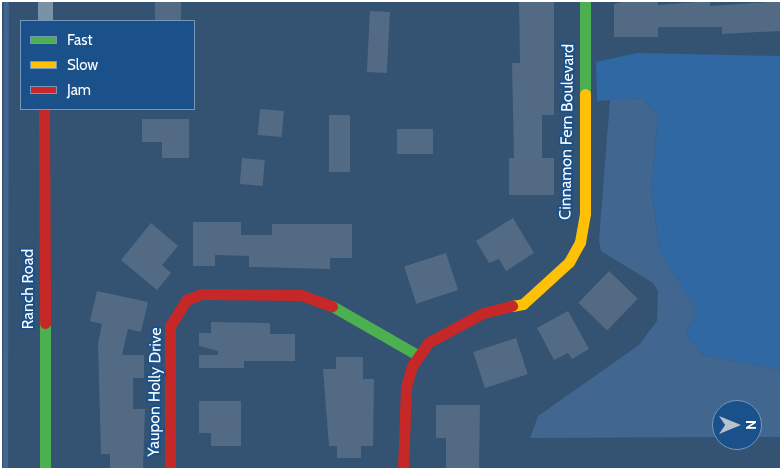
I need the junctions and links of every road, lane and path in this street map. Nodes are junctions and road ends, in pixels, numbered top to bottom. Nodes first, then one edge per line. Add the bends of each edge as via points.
1 (45, 1) edge
2 (585, 1) edge
3 (45, 20) edge
4 (44, 110) edge
5 (419, 356) junction
6 (44, 469) edge
7 (170, 469) edge
8 (403, 469) edge

1 - 3 street
2 - 5 street, Cinnamon Fern Boulevard via 585,213 580,242 569,262 523,304 458,324 429,342
4 - 6 street, Ranch Road
5 - 7 street, Yaupon Holly Drive via 330,305 301,295 202,294 186,300 170,326
5 - 8 street, Cinnamon Fern Boulevard via 406,387

